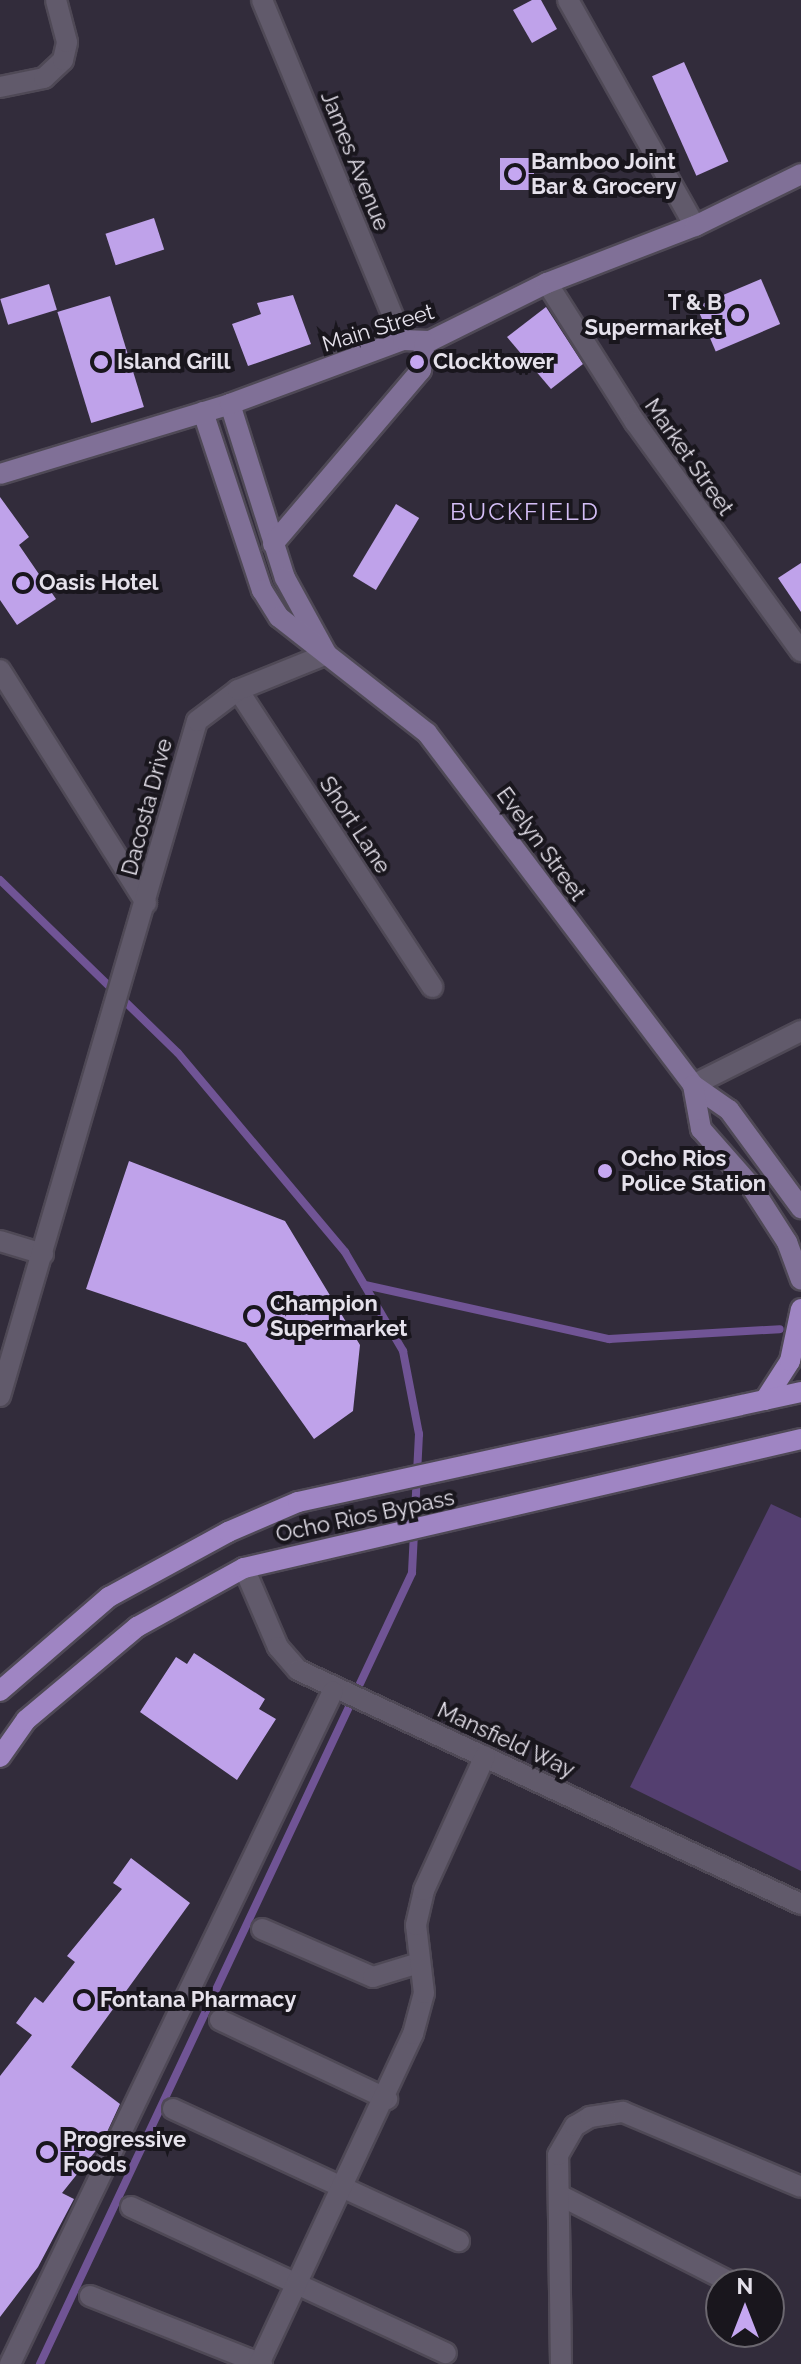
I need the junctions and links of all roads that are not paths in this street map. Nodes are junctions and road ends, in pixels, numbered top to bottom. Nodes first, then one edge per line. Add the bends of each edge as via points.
1 (56, 0) edge
2 (262, 0) edge
3 (568, 0) edge
4 (0, 87) edge
5 (801, 174) edge
6 (695, 226) junction
7 (547, 283) junction
8 (403, 340) junction
9 (425, 342) junction
10 (230, 404) junction
11 (203, 412) junction
12 (0, 474) edge
13 (273, 544) junction
14 (801, 651) edge
15 (327, 654) junction
16 (0, 670) edge
17 (238, 690) junction
18 (146, 903) junction
19 (432, 987) dead end
20 (801, 1031) edge
21 (693, 1085) junction
22 (801, 1208) edge
23 (0, 1241) edge
24 (43, 1254) junction
25 (801, 1280) edge
26 (801, 1309) edge
27 (801, 1392) edge
28 (0, 1396) edge
29 (765, 1400) junction
30 (801, 1439) edge
31 (244, 1568) junction
32 (0, 1691) edge
33 (343, 1694) junction
34 (485, 1756) junction
35 (0, 1757) edge
36 (801, 1904) edge
37 (262, 1929) dead end
38 (419, 1963) junction
39 (220, 2020) dead end
40 (387, 2099) junction
41 (173, 2109) dead end
42 (801, 2187) edge
43 (343, 2189) junction
44 (561, 2196) junction
45 (131, 2207) dead end
46 (459, 2241) dead end
47 (705, 2269) edge
48 (297, 2284) junction
49 (90, 2296) dead end
50 (446, 2353) dead end
51 (10, 2364) edge
52 (260, 2364) edge
53 (561, 2364) edge

1 - 4 street via 67,42 63,60 44,78
2 - 8 street, James Avenue
3 - 6 street
5 - 6 street, Main Street
6 - 7 street, Main Street
7 - 9 street, Main Street
7 - 14 street, Market Street via 635,422
8 - 9 street, Main Street
8 - 10 street, Main Street
9 - 13 street via 421,370
10 - 11 street, Main Street
10 - 13 street, Evelyn Street
11 - 12 street, Main Street
11 - 15 street, Evelyn Street via 262,590 279,617
13 - 15 street, Evelyn Street via 285,578
15 - 17 street, Dacosta Drive
15 - 21 street, Evelyn Street via 427,733
16 - 18 street
17 - 18 street, Dacosta Drive via 197,721 181,759
17 - 19 street, Short Lane
18 - 24 street, Dacosta Drive
20 - 21 street
21 - 22 street, Evelyn Street via 729,1110
21 - 25 street, Evelyn Street via 701,1129 751,1186 787,1242
23 - 24 street
24 - 28 street
26 - 29 main road via 790,1361
27 - 29 main road, Ocho Rios Bypass
29 - 32 main road, Ocho Rios Bypass via 298,1502 228,1532 109,1597
30 - 31 main road, Ocho Rios Bypass
31 - 33 street, Mansfield Way via 278,1647 298,1670
31 - 35 main road, Ocho Rios Bypass via 137,1627 26,1720
33 - 34 street, Mansfield Way
33 - 51 street
34 - 36 street, Mansfield Way
34 - 38 street via 424,1890 416,1925
37 - 38 street via 373,1977
38 - 40 street via 424,1993
39 - 40 street
40 - 43 street
41 - 43 street
42 - 44 street via 623,2112 606,2112 590,2117 564,2140 558,2155
43 - 46 street
43 - 48 street
44 - 47 street
44 - 53 street
45 - 48 street
48 - 50 street
48 - 52 street
49 - 52 street

